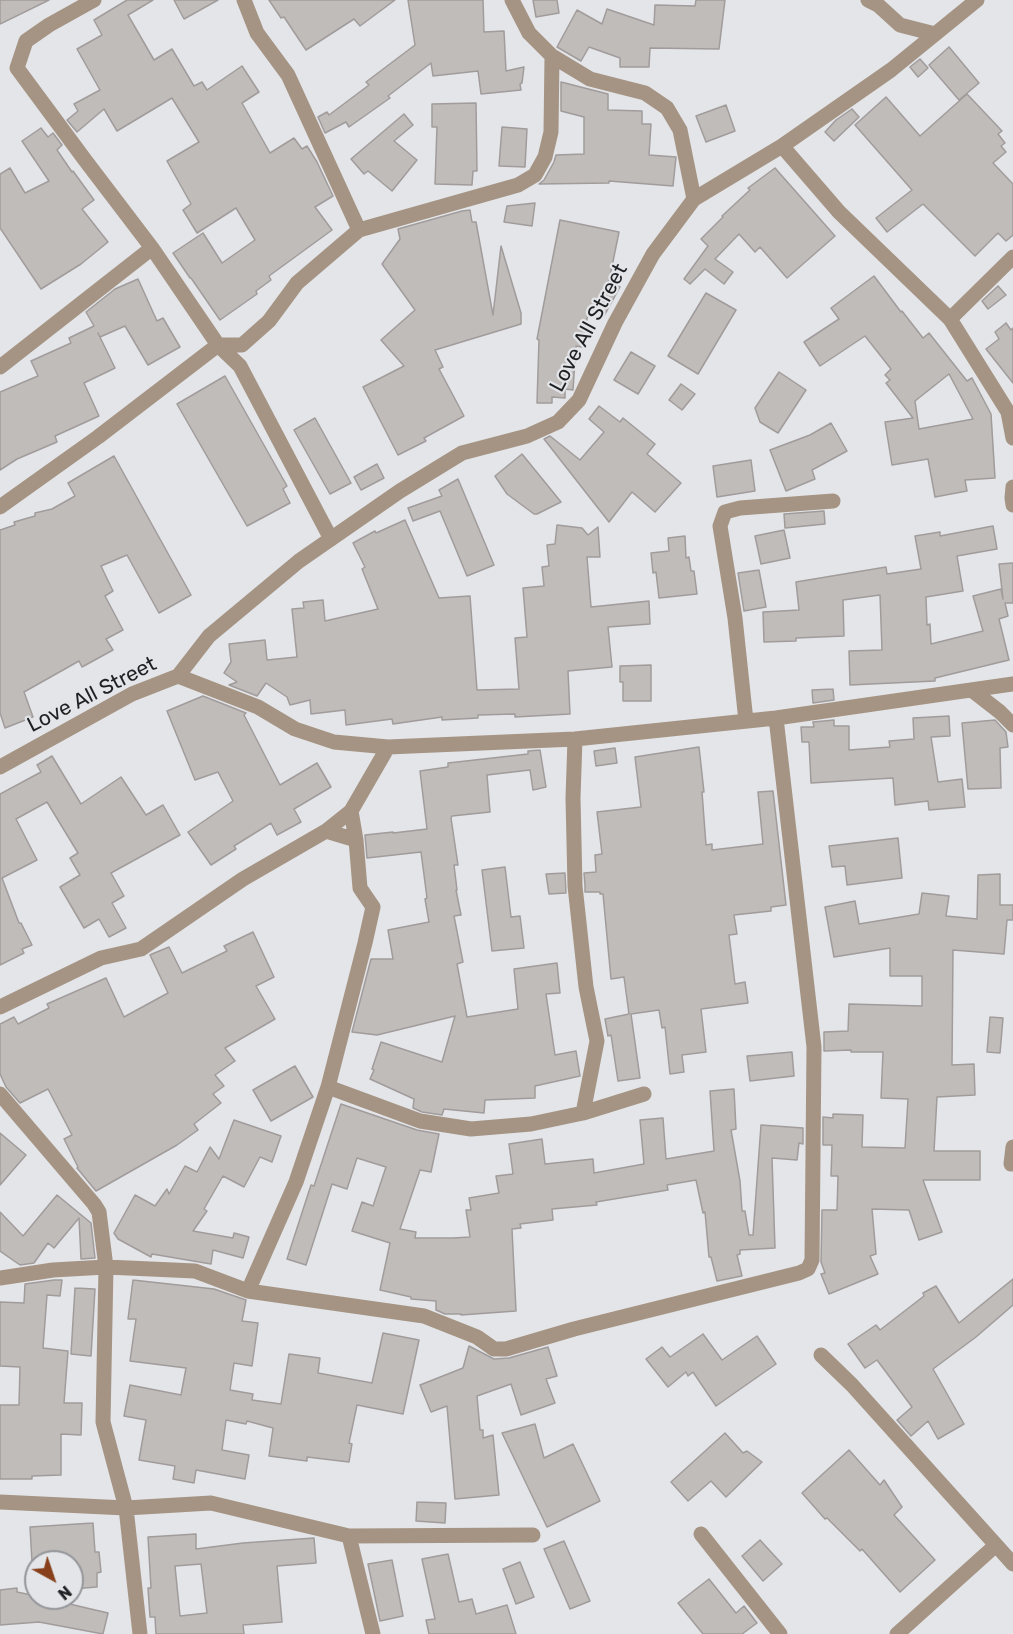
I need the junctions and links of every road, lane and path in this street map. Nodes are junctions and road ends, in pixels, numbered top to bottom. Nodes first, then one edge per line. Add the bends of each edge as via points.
1 (94, 0) edge
2 (244, 0) edge
3 (512, 0) edge
4 (868, 0) edge
5 (977, 0) edge
6 (934, 34) junction
7 (552, 56) junction
8 (782, 146) junction
9 (694, 199) junction
10 (360, 230) junction
11 (153, 248) junction
12 (1013, 257) edge
13 (950, 319) junction
14 (218, 345) junction
15 (0, 367) edge
16 (1013, 438) edge
17 (1013, 487) edge
18 (833, 501) dead end
19 (1013, 505) edge
20 (0, 507) edge
21 (331, 538) junction
22 (178, 676) junction
23 (1013, 684) edge
24 (974, 691) junction
25 (776, 718) junction
26 (746, 721) junction
27 (1013, 725) edge
28 (575, 739) junction
29 (388, 747) junction
30 (0, 767) edge
31 (351, 811) junction
32 (326, 831) junction
33 (356, 840) junction
34 (0, 1007) edge
35 (328, 1087) junction
36 (0, 1094) edge
37 (644, 1094) dead end
38 (583, 1113) junction
39 (1013, 1147) edge
40 (1011, 1164) dead end
41 (106, 1267) junction
42 (0, 1278) edge
43 (248, 1291) junction
44 (821, 1355) dead end
45 (0, 1502) edge
46 (126, 1508) junction
47 (701, 1533) dead end
48 (534, 1535) dead end
49 (349, 1536) junction
50 (996, 1545) junction
51 (1013, 1564) edge
52 (140, 1634) edge
53 (373, 1634) edge
54 (780, 1634) edge
55 (897, 1634) edge

1 - 11 street via 26,41 17,68
2 - 10 street via 257,33 288,75
3 - 7 street via 529,33
4 - 6 street via 900,25
5 - 6 street, Love All Street
6 - 8 street, Love All Street via 891,70
7 - 9 street via 590,80 645,93 667,108 680,130
7 - 10 street via 551,132 545,157 535,175 518,185
8 - 9 street, Love All Street
8 - 13 street via 839,212
9 - 21 street, Love All Street via 653,254 579,400 558,422 527,436 462,453
10 - 14 street via 297,283 269,321 242,345
11 - 14 street
11 - 15 street
12 - 13 street
13 - 16 street via 1008,412
14 - 20 street
14 - 21 street via 240,366
17 - 19 street
18 - 26 street via 725,512 720,526
21 - 22 street, Love All Street via 209,636
22 - 29 street via 258,707 294,729 334,742
22 - 30 street, Love All Street via 132,694
23 - 24 street
24 - 25 street
24 - 27 street
25 - 26 street
25 - 43 street via 814,1047 812,1260 808,1269 506,1349 494,1349 477,1337 424,1316
26 - 28 street
28 - 29 street
28 - 38 street via 575,886 586,987 597,1041
29 - 31 street
31 - 32 street
31 - 33 street
32 - 33 street
32 - 34 street via 243,879 141,949 101,958
33 - 35 street via 360,888 372,907
35 - 38 street via 420,1121 471,1129 531,1124
35 - 43 street via 296,1182
36 - 41 street via 99,1212
37 - 38 street
39 - 40 street
41 - 42 street
41 - 43 street via 195,1271
41 - 46 street via 103,1422
44 - 50 street
45 - 46 street
46 - 49 street via 211,1503
46 - 52 street
47 - 54 street
48 - 49 street
49 - 53 street
50 - 51 street
50 - 55 street

